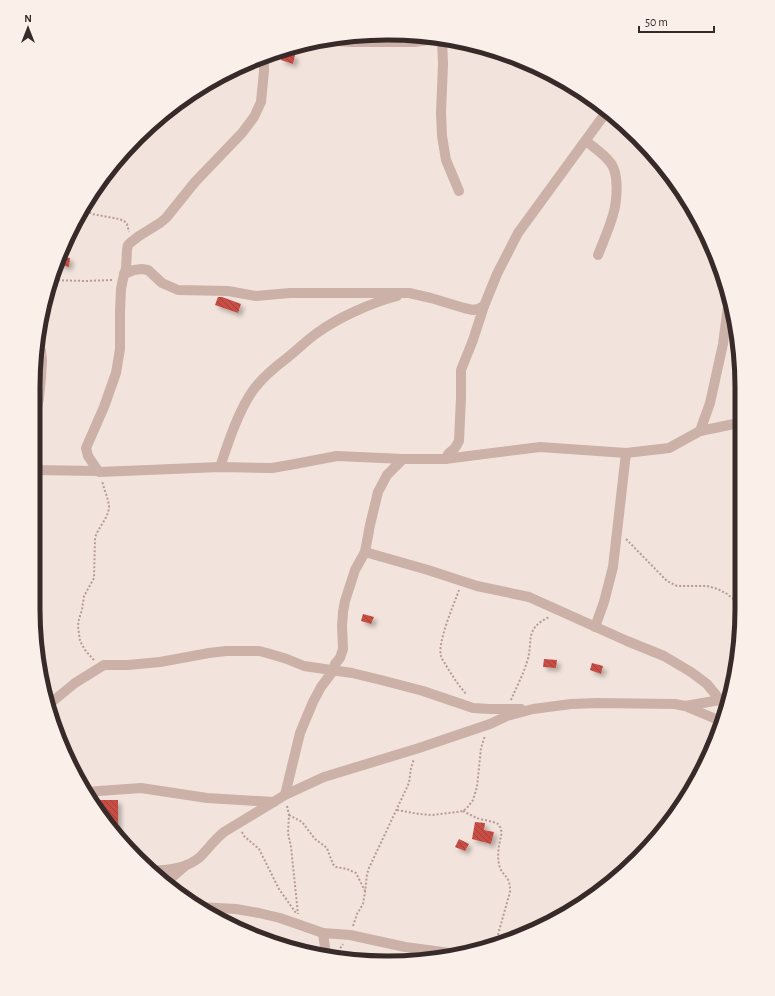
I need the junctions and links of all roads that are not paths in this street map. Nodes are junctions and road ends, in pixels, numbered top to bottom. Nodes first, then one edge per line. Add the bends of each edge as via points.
1 (354, 42) edge
2 (417, 42) edge
3 (442, 45) edge
4 (264, 63) edge
5 (604, 116) edge
6 (586, 141) junction
7 (459, 191) dead end
8 (598, 256) dead end
9 (123, 276) junction
10 (409, 293) junction
11 (484, 306) junction
12 (727, 315) edge
13 (42, 357) edge
14 (40, 398) edge
15 (735, 424) edge
16 (700, 431) junction
17 (626, 453) junction
18 (404, 459) junction
19 (445, 459) junction
20 (220, 467) junction
21 (40, 470) edge
22 (98, 471) junction
23 (365, 552) junction
24 (595, 627) junction
25 (341, 655) junction
26 (333, 671) junction
27 (352, 673) junction
28 (723, 697) edge
29 (723, 698) edge
30 (53, 701) edge
31 (685, 706) junction
32 (533, 709) junction
33 (717, 720) edge
34 (93, 791) edge
35 (285, 795) junction
36 (274, 802) junction
37 (186, 866) junction
38 (159, 871) edge
39 (170, 879) edge
40 (212, 908) edge
41 (323, 934) junction
42 (325, 950) edge
43 (440, 952) edge

1 - 2 street
3 - 7 street via 442,136 446,160
4 - 9 street via 261,102 254,117 166,218 130,243
5 - 6 street
6 - 8 street via 610,161 616,179 613,214
6 - 11 street via 518,233
9 - 10 street via 142,269 148,270 162,283 178,290 228,291 256,296 290,293
9 - 22 street via 120,349 116,373 86,448
10 - 11 street via 464,308 476,309
10 - 20 street via 349,314 317,332 263,379 244,407
11 - 19 street via 461,370 459,441
12 - 16 street via 710,403
13 - 14 street
15 - 16 street
16 - 17 street via 669,448
17 - 19 street via 540,447
17 - 24 street via 611,580
18 - 19 street
18 - 20 street via 338,456 272,468
18 - 23 street via 387,474 378,492
20 - 22 street
21 - 22 street
23 - 24 street via 477,586 529,597
23 - 25 street via 355,570 345,601 342,626 344,649
24 - 28 street via 664,656 691,672
25 - 26 street
25 - 27 street
26 - 27 street
26 - 30 street via 304,666 259,651 226,651 160,662 104,665 75,683
26 - 35 street via 313,702 300,733
27 - 32 street via 423,691 473,708
29 - 31 street
31 - 32 street via 597,703
31 - 33 street
32 - 35 street via 324,777
34 - 36 street via 141,788 207,798
35 - 36 street
36 - 37 street via 224,832 200,857
37 - 38 street
37 - 39 street
40 - 41 street via 259,913
41 - 42 street
41 - 43 street via 350,935

